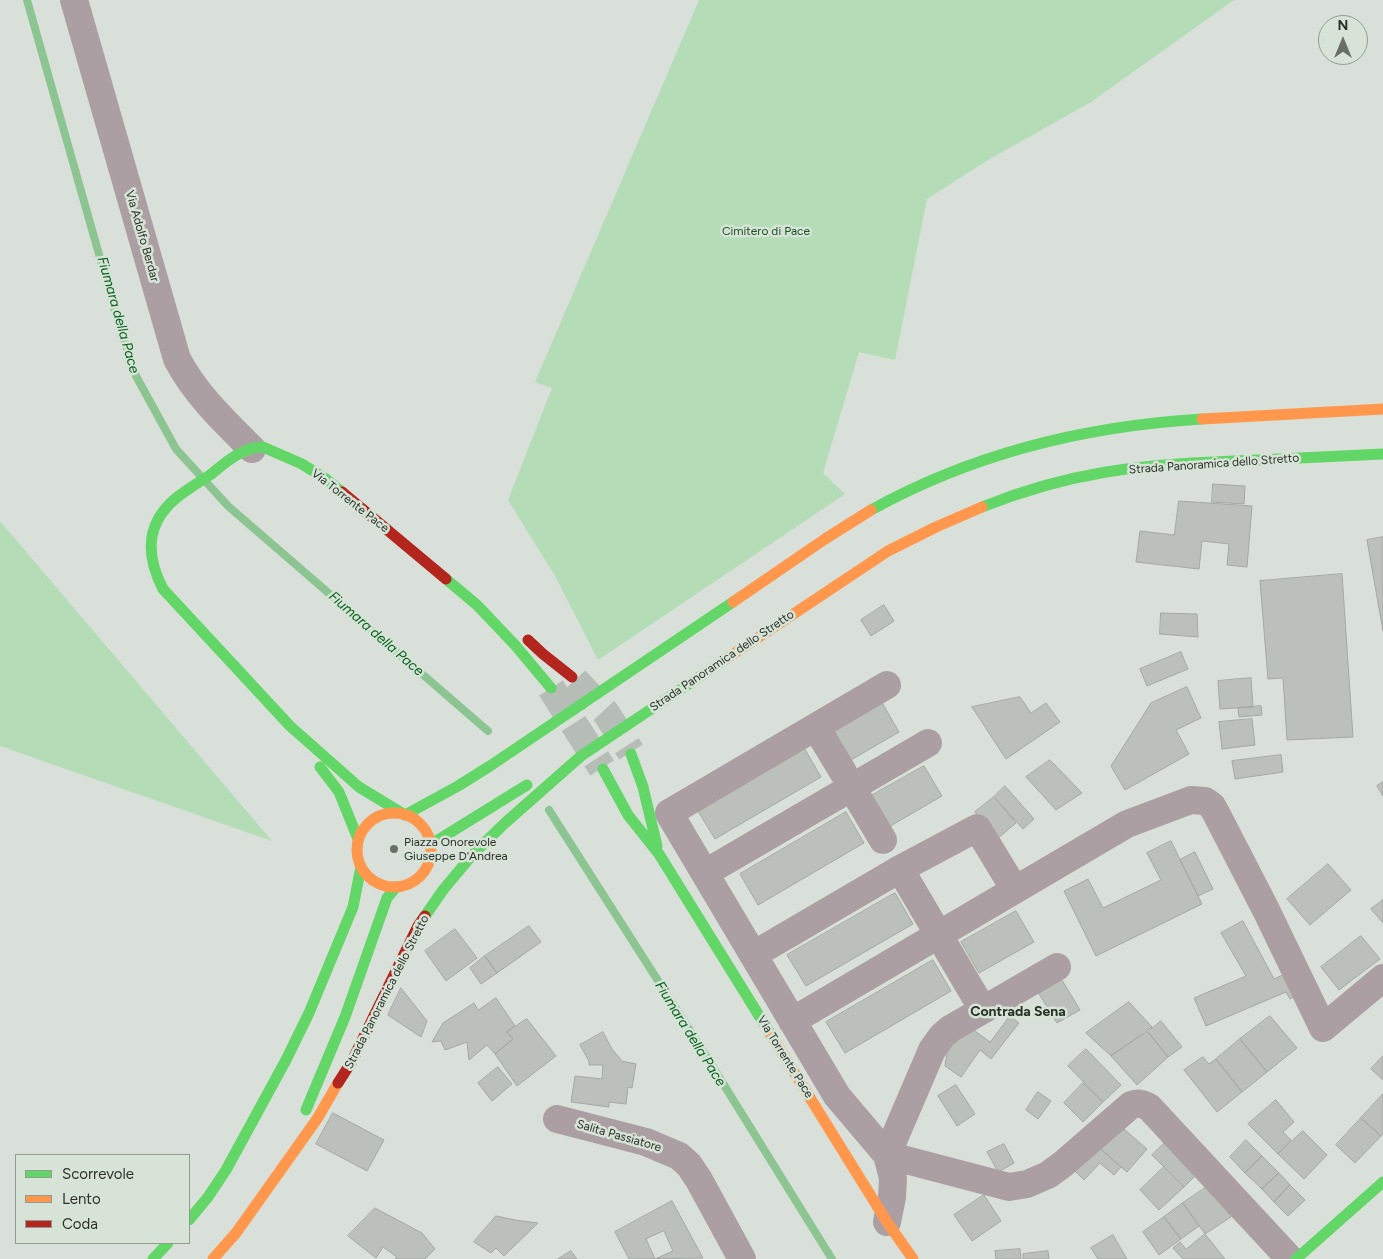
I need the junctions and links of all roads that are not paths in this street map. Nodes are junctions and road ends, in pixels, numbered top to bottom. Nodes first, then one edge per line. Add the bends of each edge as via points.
1 (74, 0) edge
2 (1383, 409) edge
3 (252, 449) junction
4 (1383, 454) edge
5 (477, 605) junction
6 (572, 677) tunnel mouth
7 (887, 685) dead end
8 (551, 688) tunnel mouth
9 (290, 726) junction
10 (816, 727) junction
11 (928, 743) dead end
12 (631, 754) tunnel mouth
13 (581, 756) junction
14 (603, 770) tunnel mouth
15 (848, 780) junction
16 (447, 792) junction
17 (374, 797) junction
18 (405, 815) junction
19 (358, 839) junction
20 (883, 840) dead end
21 (430, 845) junction
22 (659, 854) junction
23 (361, 867) junction
24 (900, 869) junction
25 (705, 873) junction
26 (396, 887) junction
27 (1015, 890) junction
28 (939, 935) junction
29 (754, 955) junction
30 (1058, 966) dead end
31 (1383, 978) edge
32 (983, 1010) junction
33 (792, 1021) junction
34 (556, 1119) dead end
35 (887, 1155) junction
36 (1383, 1182) edge
37 (268, 1188) junction
38 (190, 1219) edge
39 (887, 1222) junction
40 (167, 1244) edge
41 (153, 1259) edge
42 (212, 1259) edge
43 (742, 1259) edge
44 (913, 1259) edge
45 (1290, 1259) edge
46 (1296, 1259) edge

1 - 3 street, Via Adolfo Berdar via 177,358 202,397
2 - 16 main road via 1132,424 1048,440 946,474 865,514
3 - 5 main road, Via Torrente Pace via 268,449 326,479
3 - 9 main road via 214,472 163,511 153,529 150,552 156,577 163,589
4 - 13 main road, Strada Panoramica dello Stretto via 1159,465 1072,479 988,504 888,551
5 - 6 main road, Via Torrente Pace via 520,632
5 - 8 main road, Via Torrente Pace
7 - 10 street
9 - 17 main road
9 - 19 main road via 339,792
10 - 15 street
10 - 25 street via 670,813
11 - 15 street
12 - 22 main road, Via Torrente Pace via 644,788
13 - 21 main road via 539,777
13 - 37 main road, Strada Panoramica dello Stretto via 504,822 457,872 435,901 418,926 352,1061 317,1119
14 - 22 main road, Via Torrente Pace via 628,815
15 - 20 street
15 - 25 street
16 - 17 main road via 424,799 399,801
16 - 18 main road
17 - 18 main road
18 - 19 main road via 391,813 376,817 365,826
18 - 21 main road via 417,821 426,832
19 - 23 main road via 357,854
21 - 26 main road via 426,869 408,884
22 - 39 main road, Via Torrente Pace
23 - 26 main road via 376,882
23 - 38 main road via 353,908 309,1013 226,1170
24 - 27 street via 978,828
24 - 28 street
24 - 29 street
25 - 29 street
26 - 37 main road, Strada Panoramica dello Stretto via 387,898 345,1016 305,1113
27 - 28 street
27 - 31 street via 1127,824 1185,802 1205,801 1212,806 1230,840 1323,1028
28 - 32 street
28 - 33 street
29 - 33 street
30 - 32 street
32 - 35 street via 942,1036 932,1050
33 - 35 street via 837,1096
34 - 43 street, Salita Passiatore via 646,1142 679,1156 699,1180
35 - 39 street via 893,1178
35 - 45 street via 1009,1187 1027,1184 1063,1164 1137,1103 1149,1107
36 - 46 main road
37 - 42 main road, Strada Panoramica dello Stretto via 236,1233
39 - 44 main road, Via Torrente Pace
40 - 41 main road

